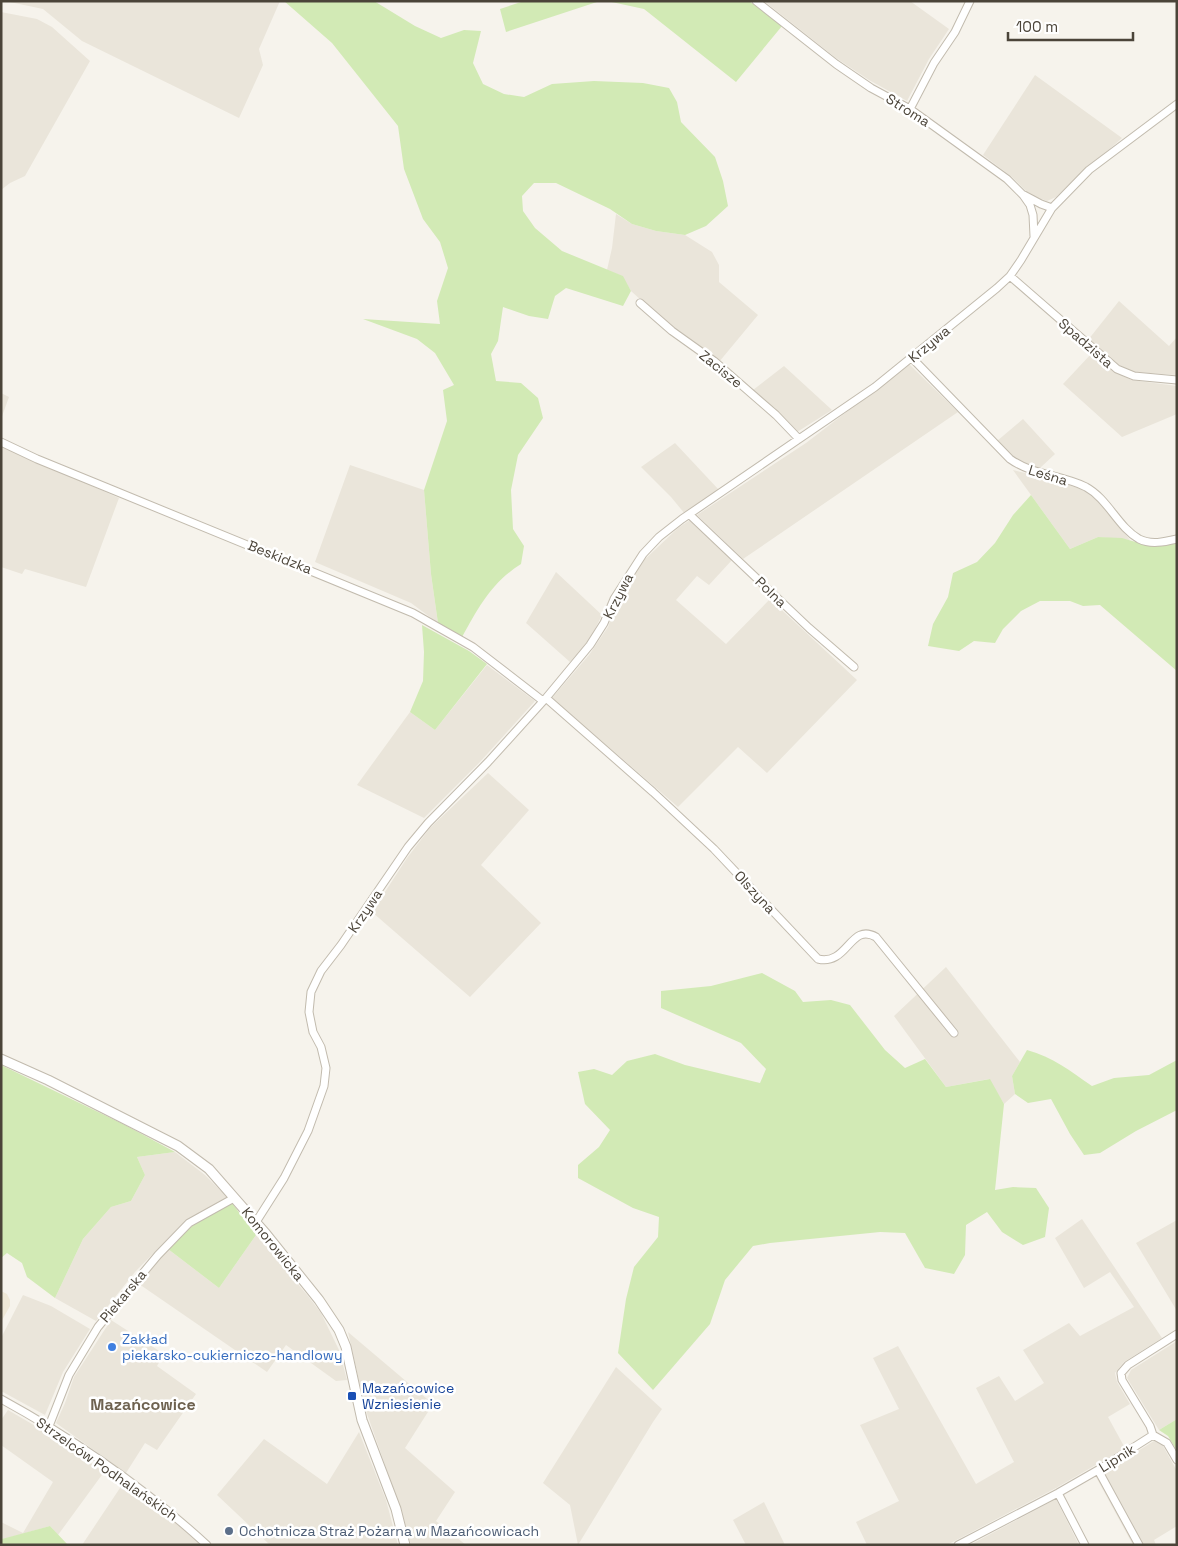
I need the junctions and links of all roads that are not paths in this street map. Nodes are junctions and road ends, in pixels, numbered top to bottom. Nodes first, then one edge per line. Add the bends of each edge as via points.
1 (756, 1) edge
2 (970, 1) edge
3 (1177, 104) edge
4 (910, 109) junction
5 (1024, 195) junction
6 (1052, 208) junction
7 (1034, 237) junction
8 (1010, 276) junction
9 (640, 303) dead end
10 (912, 357) junction
11 (1177, 380) edge
12 (799, 439) junction
13 (1, 442) edge
14 (690, 515) junction
15 (1177, 539) edge
16 (854, 667) dead end
17 (545, 700) junction
18 (954, 1033) dead end
19 (1, 1059) edge
20 (234, 1198) junction
21 (256, 1222) junction
22 (1177, 1334) edge
23 (1, 1399) edge
24 (49, 1426) junction
25 (1154, 1435) junction
26 (1177, 1460) edge
27 (1098, 1470) junction
28 (1058, 1493) junction
29 (207, 1545) edge
30 (406, 1545) edge
31 (958, 1545) edge
32 (1085, 1545) edge
33 (1139, 1545) edge

1 - 4 street, Stroma via 836,64
2 - 4 street
3 - 6 street, Krzywa via 1089,170
4 - 5 street, Stroma via 1007,179
5 - 6 street
5 - 7 street, Stroma via 1033,215
6 - 7 street, Krzywa
7 - 8 street, Krzywa
8 - 10 street, Krzywa
8 - 11 street, Spadzista via 1117,369 1134,376
9 - 12 street, Zacisze via 714,361
10 - 12 street, Krzywa via 875,388
10 - 15 street, Leśna via 1015,463 1087,488 1138,538 1147,542
12 - 14 street, Krzywa
13 - 17 street, Beskidzka via 413,613 473,647
14 - 16 street, Polna
14 - 17 street, Krzywa via 659,537 643,554 590,645
17 - 18 street, Olszyna via 714,849 818,959 834,958 863,933 876,937
17 - 21 street, Krzywa via 408,847 321,971 311,992 309,1012 313,1032 322,1047 326,1068 324,1086 308,1131
19 - 20 street, Komorowicka via 178,1146 209,1169
20 - 21 street, Komorowicka
20 - 24 street, Piekarska via 189,1223 98,1328 69,1375
21 - 30 street, Komorowicka via 339,1330 346,1347 362,1420 396,1509
22 - 25 street via 1121,1373
23 - 24 street, Strzelców Podhalańskich
24 - 29 street, Strzelców Podhalańskich via 172,1513
25 - 26 street via 1168,1443
25 - 27 street, Lipnik
27 - 28 street, Lipnik
27 - 33 street
28 - 31 street, Lipnik
28 - 32 street

